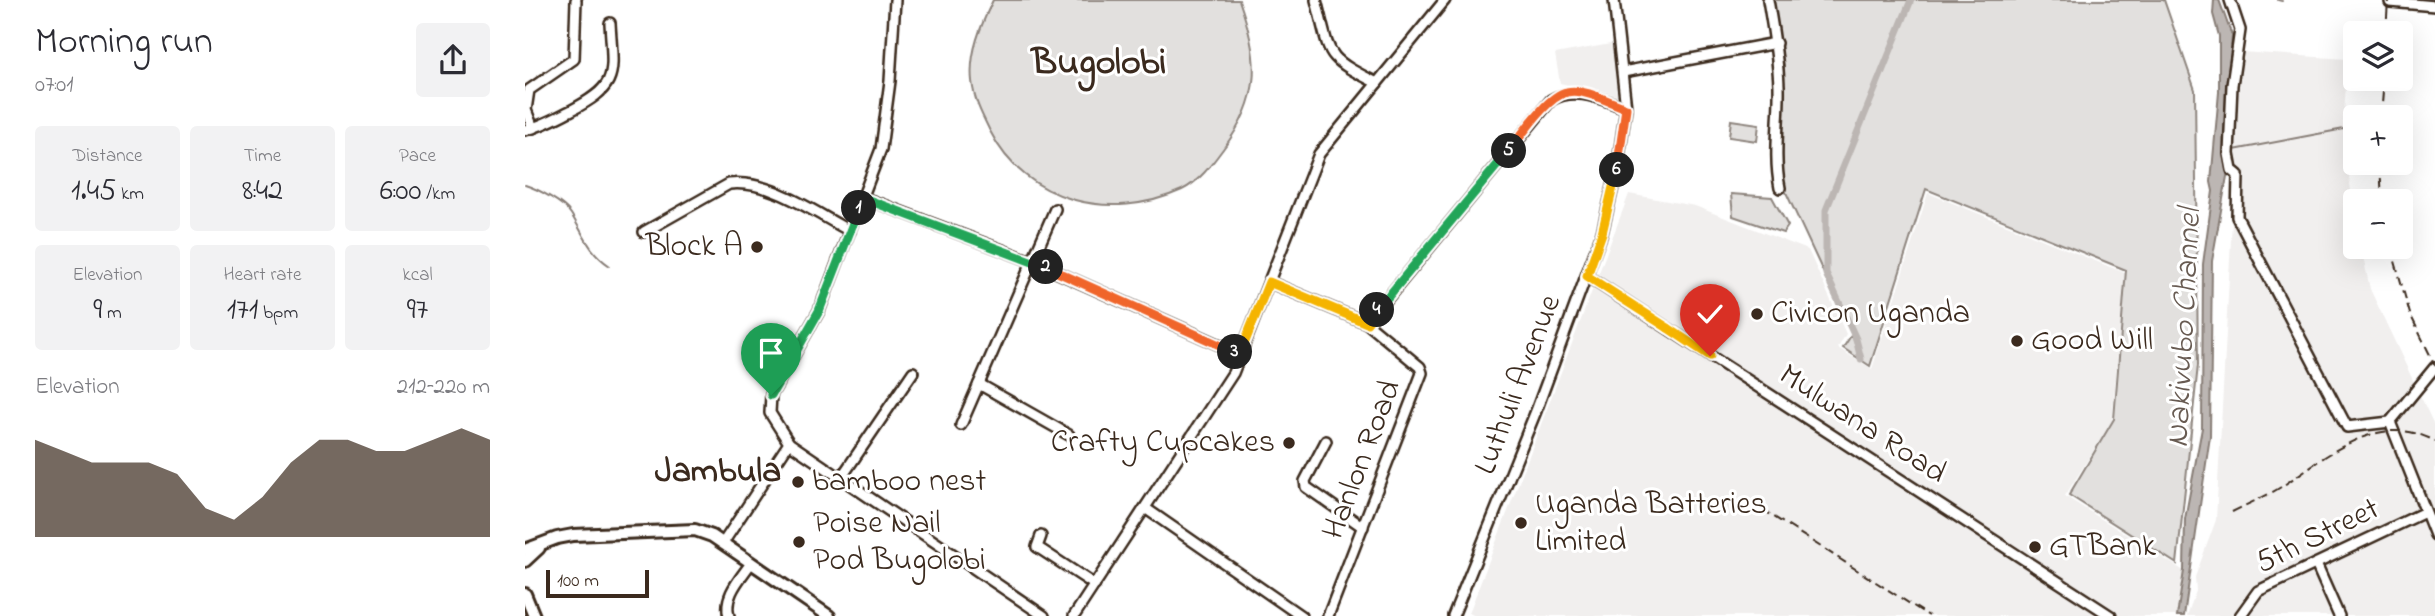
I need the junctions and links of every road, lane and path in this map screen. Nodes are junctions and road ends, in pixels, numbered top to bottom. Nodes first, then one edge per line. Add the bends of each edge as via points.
1 (576, 0) edge
2 (895, 0) edge
3 (1316, 0) edge
4 (1445, 0) edge
5 (1614, 0) edge
6 (1768, 0) edge
7 (2229, 0) edge
8 (2390, 2) edge
9 (2435, 6) edge
10 (610, 23) dead end
11 (1776, 43) junction
12 (1623, 72) junction
13 (1377, 83) junction
14 (1626, 108) junction
15 (529, 129) edge
16 (1780, 188) dead end
17 (863, 198) junction
18 (1055, 209) dead end
19 (849, 231) junction
20 (644, 232) dead end
21 (1034, 262) junction
22 (1587, 276) junction
23 (1269, 282) junction
24 (1367, 323) junction
25 (1240, 354) junction
26 (2435, 367) edge
27 (913, 372) dead end
28 (979, 384) junction
29 (2390, 422) junction
30 (961, 425) dead end
31 (1069, 435) dead end
32 (1326, 441) dead end
33 (789, 443) junction
34 (841, 478) junction
35 (1145, 508) junction
36 (2425, 512) junction
37 (1363, 527) junction
38 (2435, 535) edge
39 (1041, 536) dead end
40 (525, 542) edge
41 (543, 543) junction
42 (723, 543) junction
43 (525, 550) edge
44 (525, 561) edge
45 (751, 563) junction
46 (2316, 564) junction
47 (1095, 585) junction
48 (525, 594) edge
49 (534, 616) edge
50 (729, 616) edge
51 (829, 616) edge
52 (1044, 616) edge
53 (1075, 616) edge
54 (1301, 616) edge
55 (1328, 616) edge
56 (1453, 616) edge
57 (2111, 616) edge
58 (2240, 616) edge
59 (2339, 616) edge

1 - 15 street via 574,59 529,90
2 - 17 street via 882,140
3 - 13 street via 1330,55
4 - 13 street
5 - 12 street, Luthuli Avenue
6 - 11 street
7 - 29 street via 2240,30 2229,154 2232,170 2238,175 2237,217 2347,427
8 - 9 street
10 - 15 street via 612,66 606,88 592,100
11 - 12 street
11 - 16 street
12 - 14 street, Luthuli Avenue
13 - 23 street via 1314,162
14 - 22 street, Luthuli Avenue via 1617,170
14 - 24 street via 1583,93 1567,92 1551,100
17 - 19 street
17 - 21 street
18 - 21 street
19 - 20 street via 769,190 736,183
19 - 33 street via 811,328 771,395 770,413
21 - 25 street
21 - 28 street
22 - 56 street, Luthuli Avenue
22 - 57 street, Mulwana Road
23 - 24 street, Hanlon Road
23 - 25 street
24 - 37 street, Hanlon Road via 1422,373
25 - 35 street via 1226,385
26 - 29 street
27 - 34 street
28 - 30 street
28 - 31 street
29 - 36 street
32 - 37 street via 1306,487
33 - 34 street
33 - 42 street
34 - 52 street
35 - 47 street
35 - 54 street
36 - 38 street
36 - 46 street, 5th Street
37 - 55 street, Hanlon Road
39 - 47 street via 1037,547
40 - 41 main road
41 - 42 main road via 573,535 683,529
41 - 43 main road
41 - 44 main road
42 - 45 main road
45 - 50 street via 730,594
45 - 51 main road
46 - 58 street, 5th Street via 2258,592
46 - 59 street
47 - 53 street
48 - 49 main road

